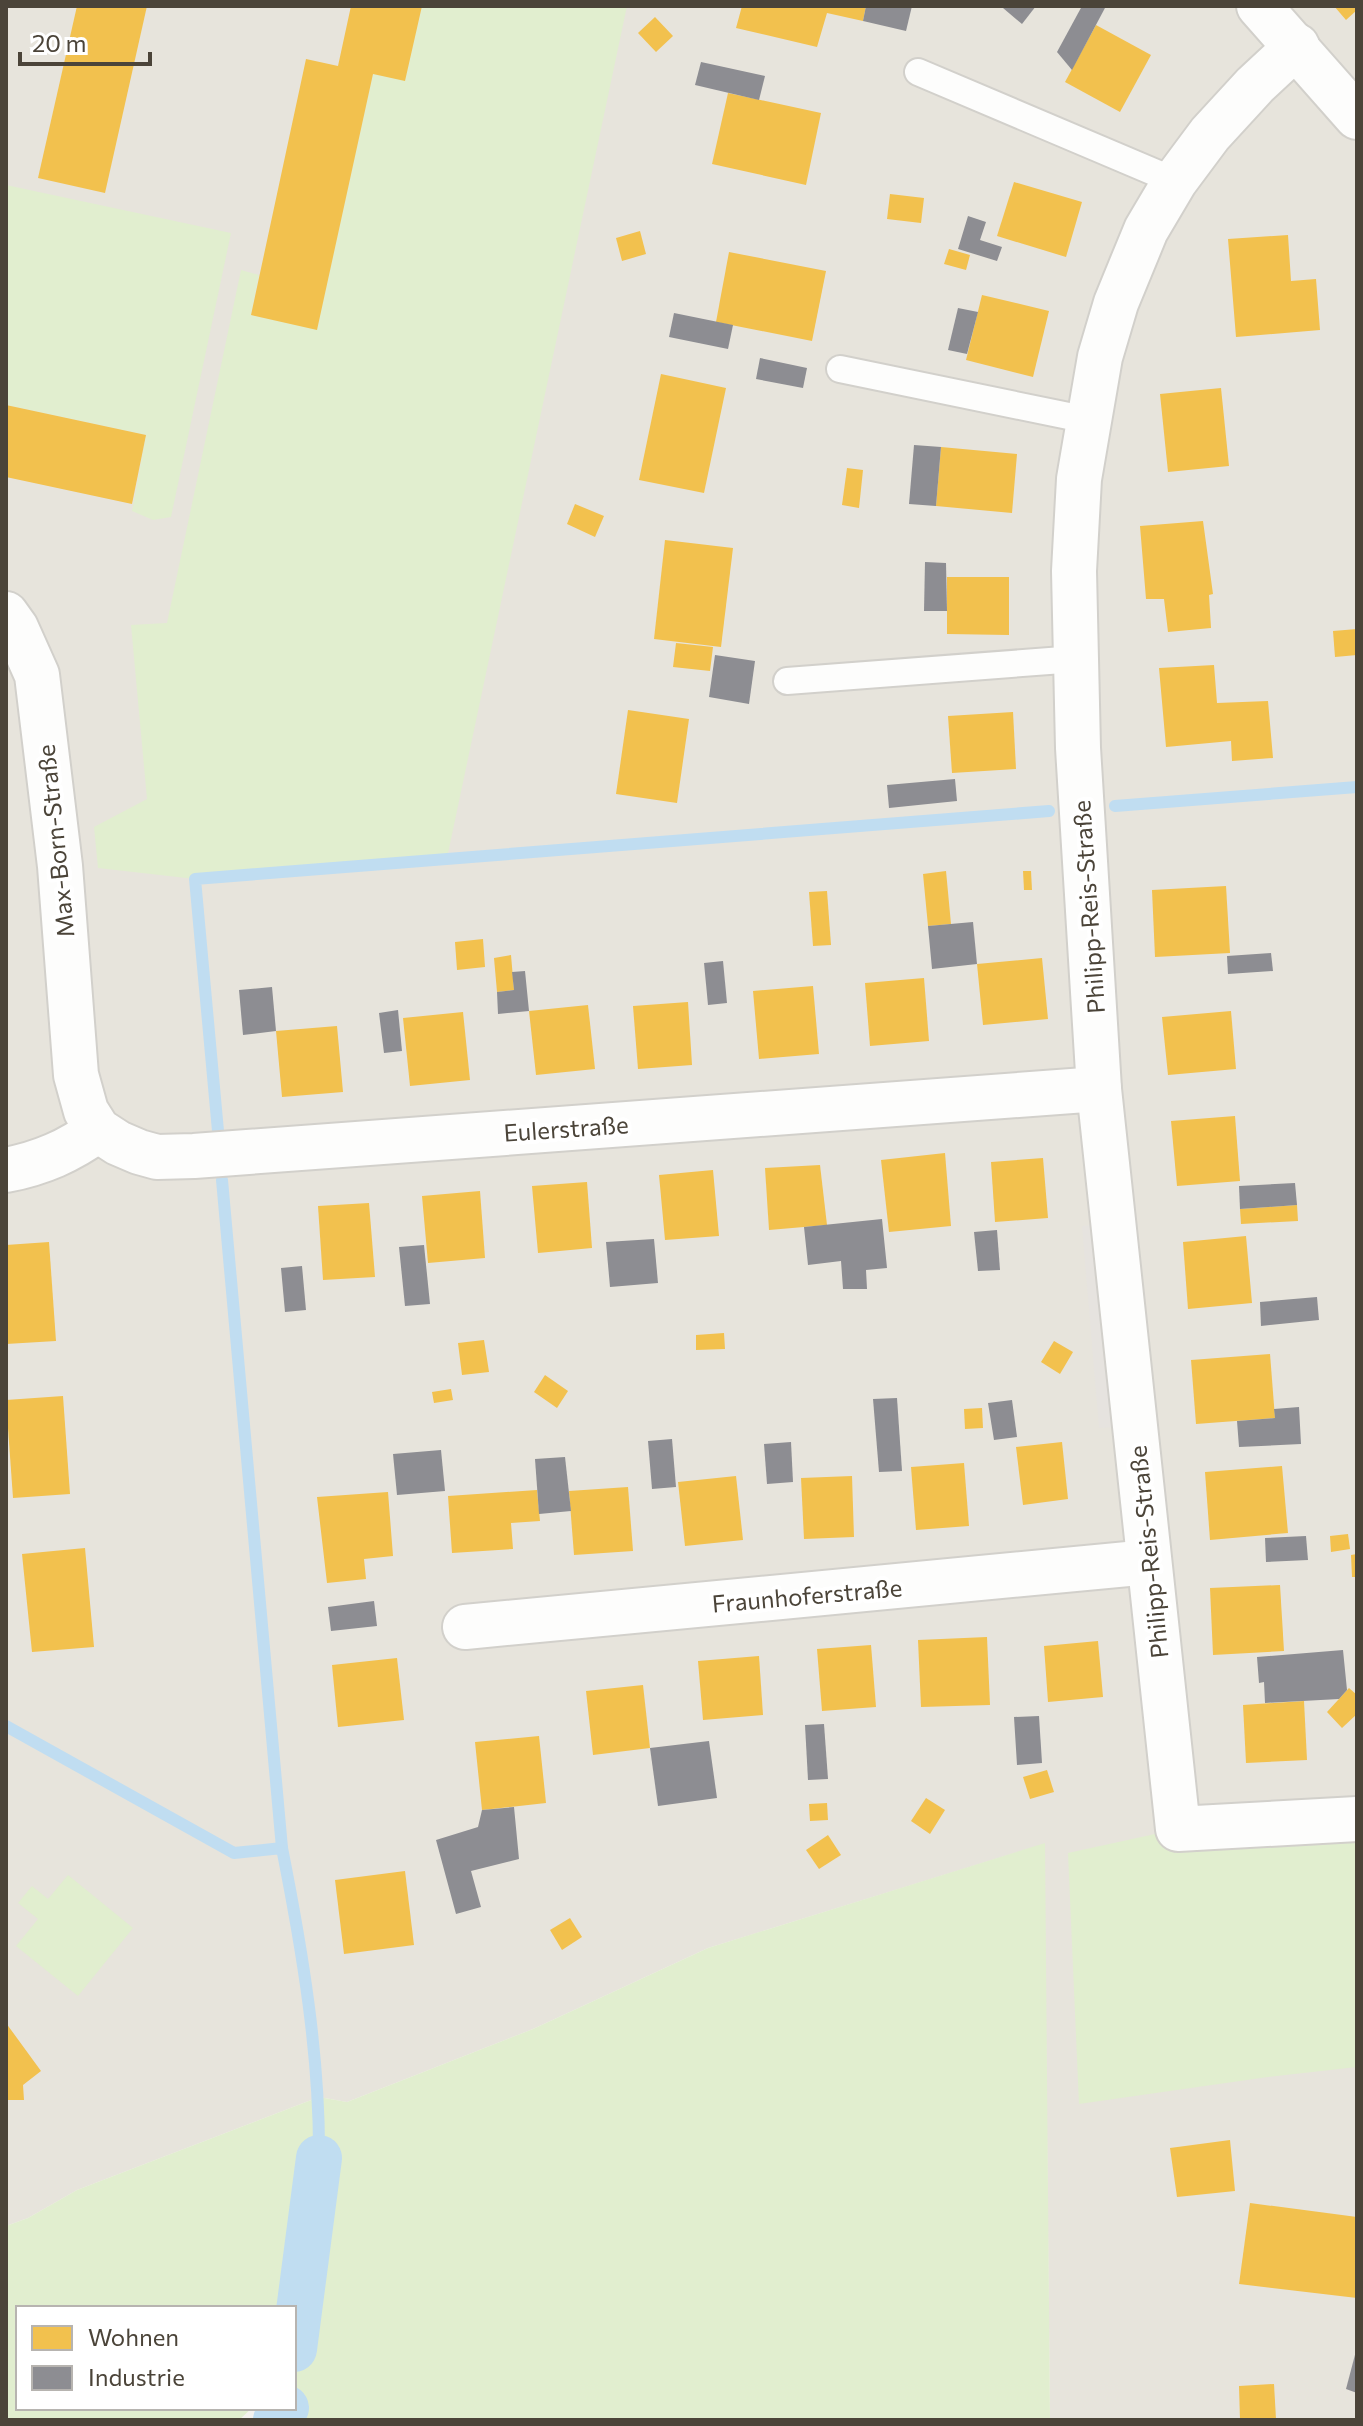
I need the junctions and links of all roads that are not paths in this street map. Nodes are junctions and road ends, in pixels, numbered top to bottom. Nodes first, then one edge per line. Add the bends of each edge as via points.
1 (1259, 6) edge
2 (1297, 46) junction
3 (918, 72) dead end
4 (1357, 117) edge
5 (1175, 181) junction
6 (840, 369) dead end
7 (1088, 420) junction
8 (6, 614) edge
9 (1076, 659) junction
10 (787, 681) dead end
11 (1099, 1089) junction
12 (98, 1130) junction
13 (6, 1170) edge
14 (1149, 1562) junction
15 (465, 1627) dead end
16 (1357, 1819) edge

1 - 2 street
2 - 4 street
2 - 5 street, Philipp-Reis-Straße via 1210,134
3 - 5 lane
5 - 7 street, Philipp-Reis-Straße via 1146,230 1116,303
6 - 7 lane
7 - 9 street, Philipp-Reis-Straße via 1074,571
8 - 12 street, Max-Born-Straße via 37,675 60,866 76,1075 86,1111
9 - 10 lane
9 - 11 street, Philipp-Reis-Straße
11 - 12 street, Eulerstraße via 210,1155 157,1157
11 - 14 street, Philipp-Reis-Straße
12 - 13 street via 42,1163
14 - 15 street, Fraunhoferstraße
14 - 16 street, Philipp-Reis-Straße via 1178,1829

